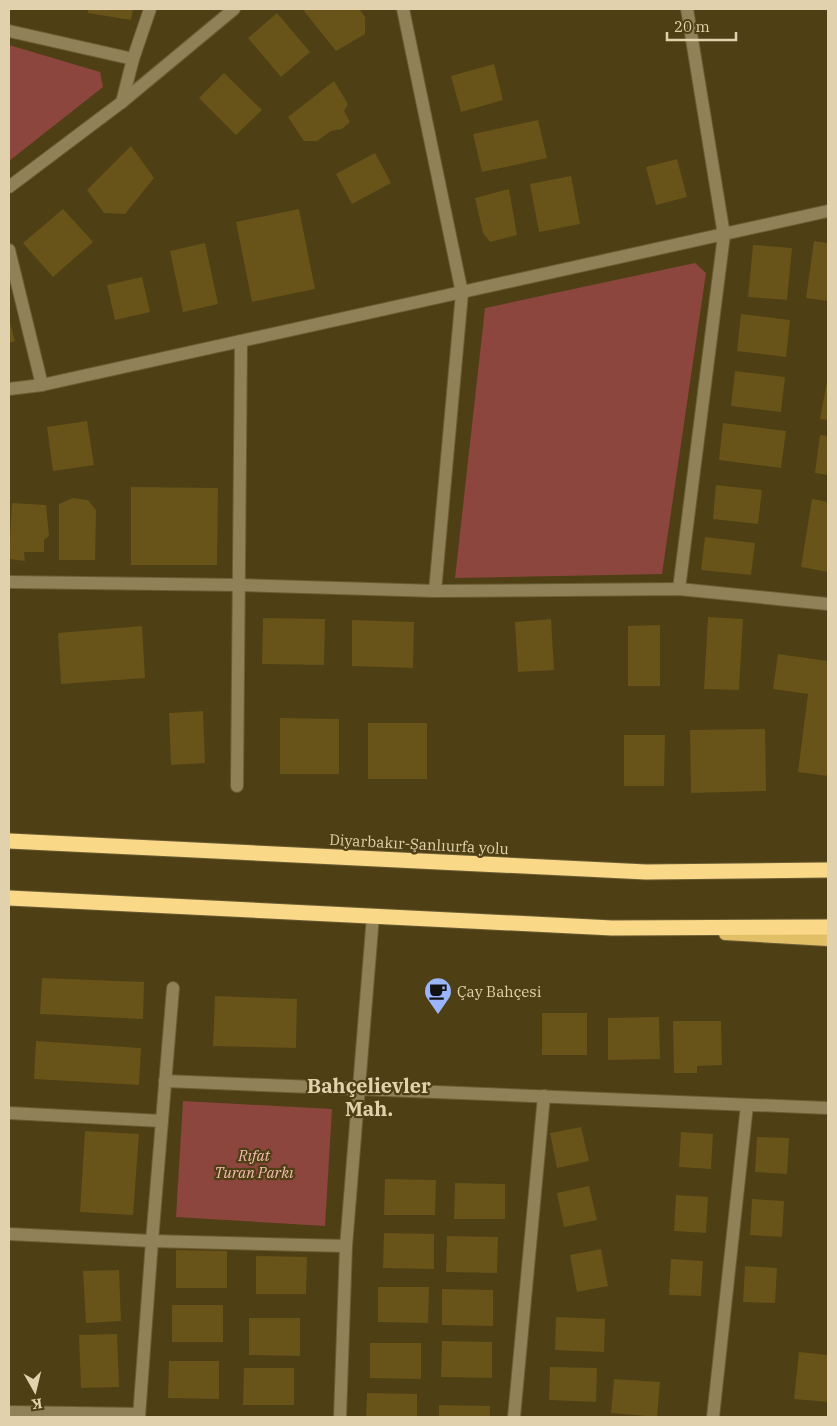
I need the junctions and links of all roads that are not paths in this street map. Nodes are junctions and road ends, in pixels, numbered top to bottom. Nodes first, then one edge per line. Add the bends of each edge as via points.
1 (150, 9) edge
2 (234, 9) edge
3 (402, 9) edge
4 (687, 9) edge
5 (9, 32) edge
6 (133, 59) junction
7 (122, 102) junction
8 (9, 187) edge
9 (828, 211) edge
10 (724, 235) junction
11 (9, 250) edge
12 (462, 293) junction
13 (242, 341) junction
14 (42, 385) junction
15 (9, 389) edge
16 (9, 582) edge
17 (239, 585) junction
18 (679, 589) junction
19 (435, 592) junction
20 (828, 604) edge
21 (237, 786) dead end
22 (9, 841) edge
23 (828, 870) edge
24 (9, 898) edge
25 (373, 916) junction
26 (828, 927) edge
27 (612, 928) junction
28 (828, 940) edge
29 (173, 988) dead end
30 (165, 1080) junction
31 (360, 1089) junction
32 (544, 1096) junction
33 (747, 1105) junction
34 (828, 1108) edge
35 (9, 1114) edge
36 (162, 1121) junction
37 (9, 1234) edge
38 (152, 1241) junction
39 (346, 1246) junction
40 (9, 1412) edge
41 (139, 1416) edge
42 (340, 1417) edge
43 (514, 1417) edge
44 (713, 1417) edge

1 - 6 street
2 - 7 street
3 - 12 street
4 - 10 street
5 - 6 street
6 - 7 street
7 - 8 street
9 - 10 street
10 - 12 street
10 - 18 street
11 - 14 street
12 - 13 street
12 - 19 street
13 - 14 street
13 - 17 street
14 - 15 street
16 - 17 street
17 - 19 street
17 - 21 street
18 - 19 street
18 - 20 street
22 - 23 highway, Diyarbakır-Şanlıurfa yolu via 646,872
24 - 25 highway
25 - 27 highway
25 - 31 street
26 - 27 highway
27 - 28 main road
29 - 30 street
30 - 31 street
30 - 36 street
31 - 32 street
31 - 39 street
32 - 33 street
32 - 43 street
33 - 34 street
33 - 44 street
35 - 36 street
36 - 38 street
37 - 38 street
38 - 39 street
38 - 41 street
39 - 42 street
40 - 41 street

